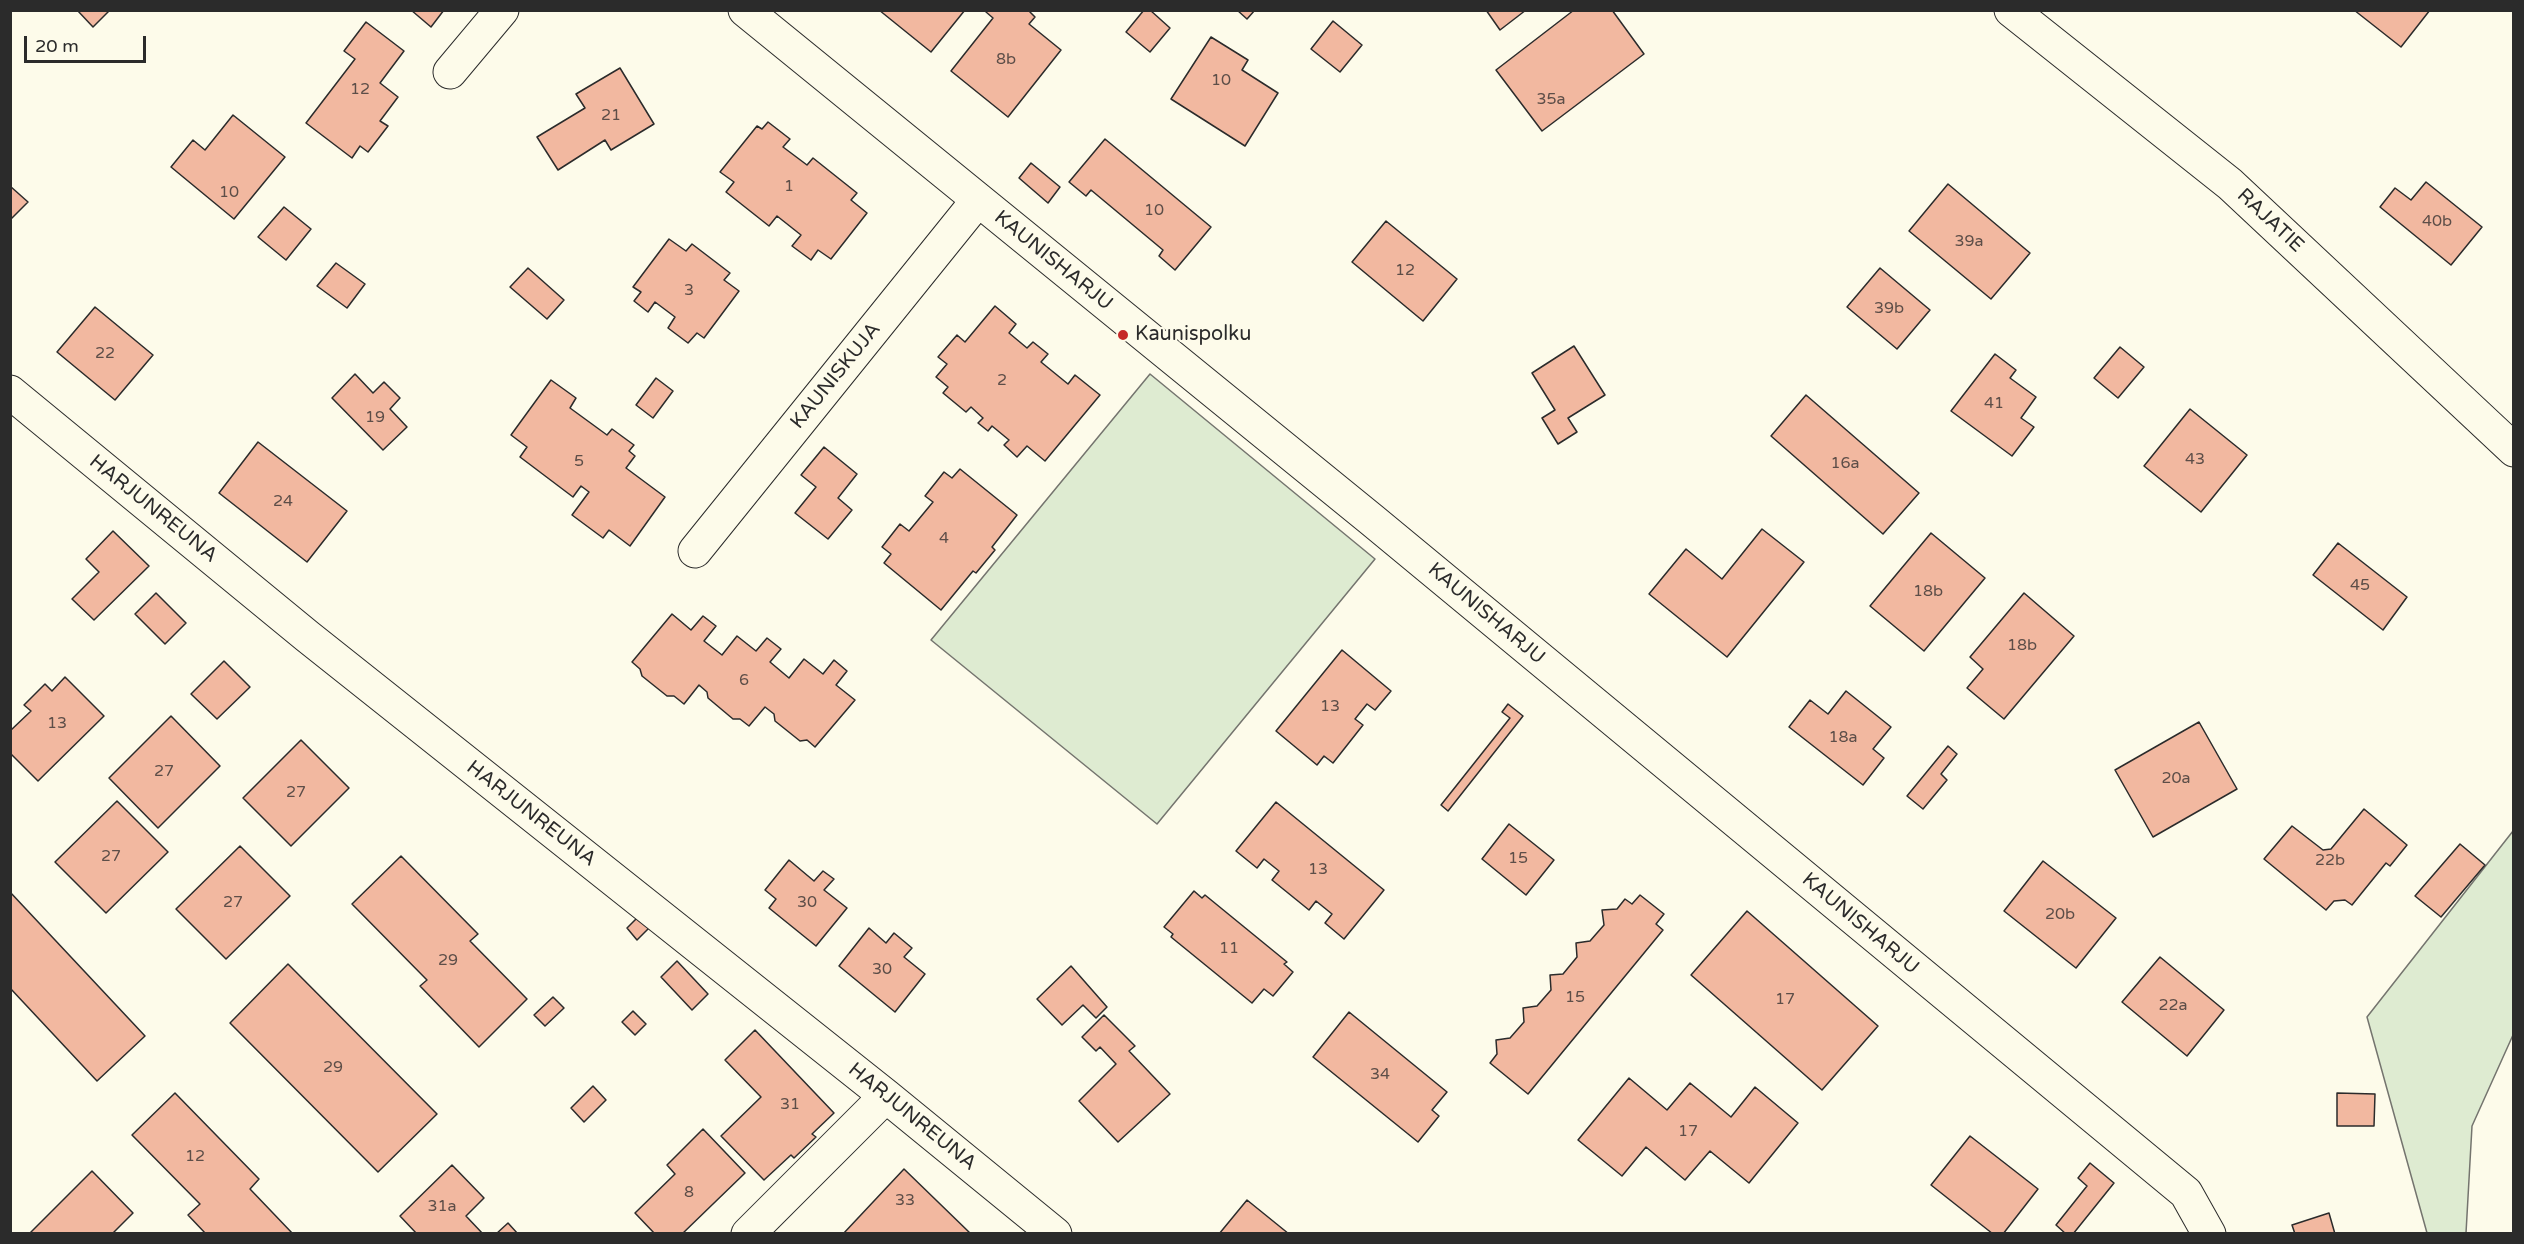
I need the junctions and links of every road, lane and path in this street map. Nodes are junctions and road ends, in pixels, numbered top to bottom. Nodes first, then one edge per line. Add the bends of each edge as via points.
1 (502, 10) edge
2 (745, 10) edge
3 (2012, 10) edge
4 (450, 72) dead end
5 (978, 200) junction
6 (10, 392) edge
7 (2514, 450) edge
8 (694, 551) dead end
9 (886, 1096) junction
10 (748, 1233) edge
11 (1055, 1233) edge
12 (2209, 1233) edge

1 - 4 street
2 - 5 street, KAUNISHARJU
3 - 7 street, RAJATIE via 2230,184
5 - 8 street, KAUNISKUJA
5 - 12 street, KAUNISHARJU via 2186,1193
6 - 9 street, HARJUNREUNA via 307,636
9 - 10 street
9 - 11 street, HARJUNREUNA

